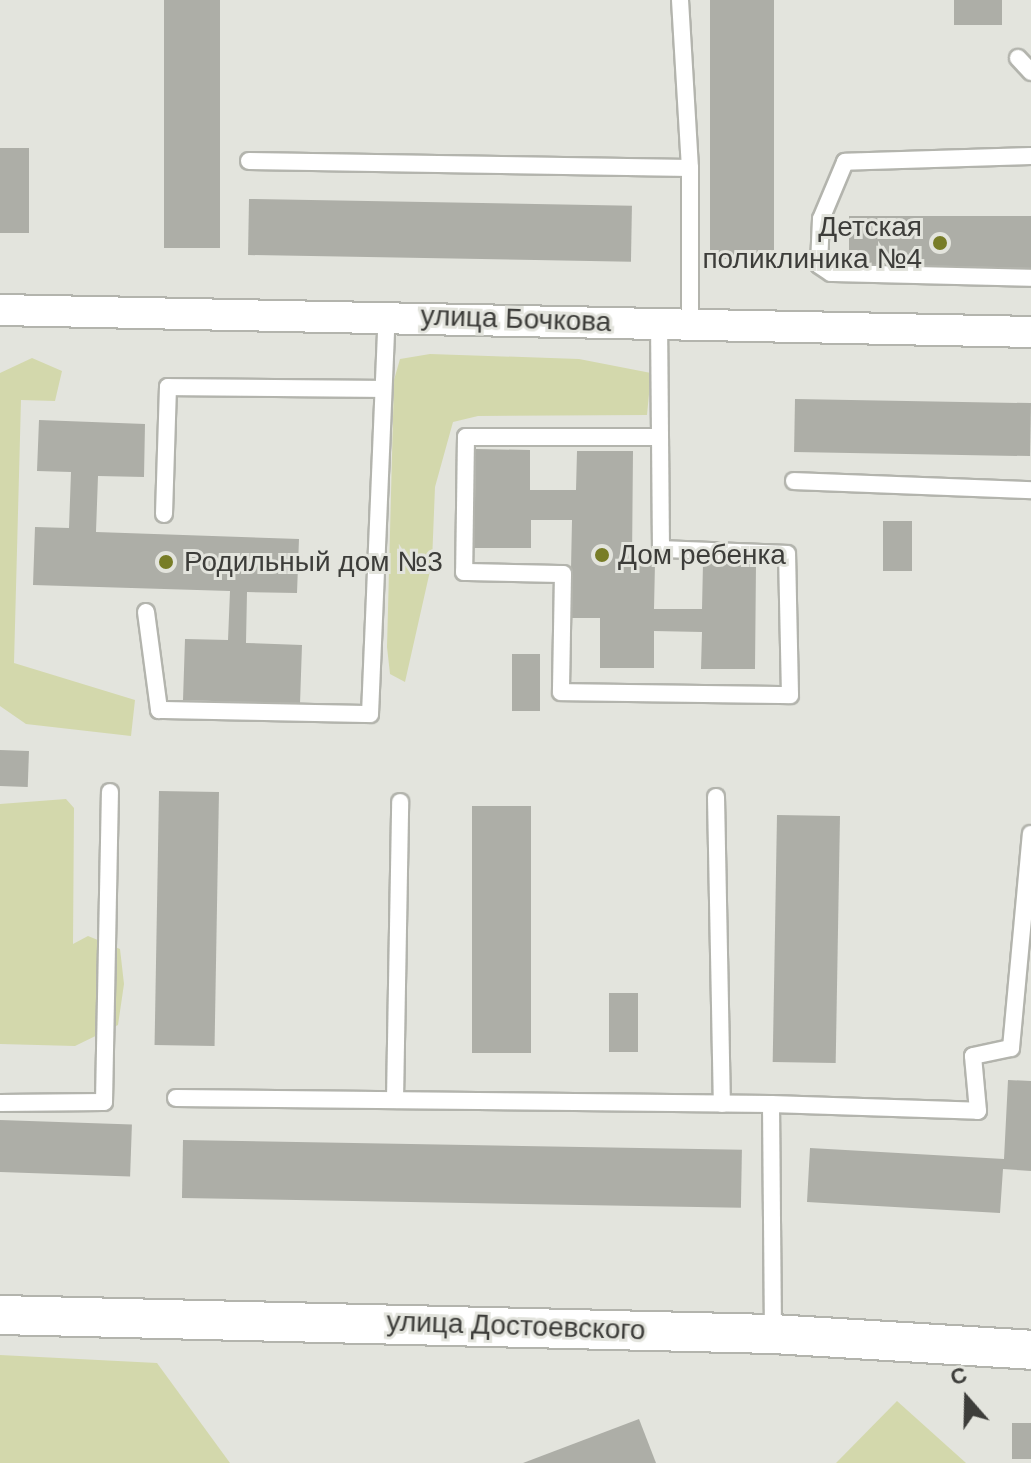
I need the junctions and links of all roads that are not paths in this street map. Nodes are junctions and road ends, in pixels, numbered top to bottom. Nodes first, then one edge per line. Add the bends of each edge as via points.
1 (680, 0) edge
2 (1018, 58) dead end
3 (1031, 72) edge
4 (1031, 156) edge
5 (249, 161) dead end
6 (690, 168) junction
7 (1031, 278) edge
8 (0, 310) edge
9 (387, 314) junction
10 (659, 324) junction
11 (690, 324) junction
12 (1031, 332) edge
13 (381, 389) junction
14 (657, 437) junction
15 (794, 481) dead end
16 (1031, 490) edge
17 (164, 514) dead end
18 (146, 612) dead end
19 (110, 792) dead end
20 (716, 797) dead end
21 (400, 802) dead end
22 (1031, 834) edge
23 (176, 1098) dead end
24 (395, 1100) junction
25 (0, 1103) edge
26 (722, 1104) junction
27 (771, 1104) junction
28 (0, 1315) edge
29 (773, 1334) junction
30 (1031, 1350) edge

1 - 6 lane
2 - 3 lane
4 - 7 lane via 845,162 821,219 819,265 831,273
5 - 6 lane
6 - 11 lane
8 - 9 street, улица Бочкова
9 - 10 street, улица Бочкова
9 - 13 lane
10 - 11 street, улица Бочкова
10 - 14 lane
11 - 12 street, улица Бочкова
13 - 17 lane via 168,387
13 - 18 lane via 370,714 159,710
14 - 14 lane via 466,437 464,572 563,574 561,692 790,695 787,554 661,549
15 - 16 lane
19 - 25 lane via 104,1102
20 - 26 lane
21 - 24 lane
22 - 27 lane via 1011,1048 973,1056 978,1111
23 - 24 lane
24 - 26 lane
26 - 27 lane
27 - 29 lane
28 - 29 street, улица Достоевского
29 - 30 street, улица Достоевского

